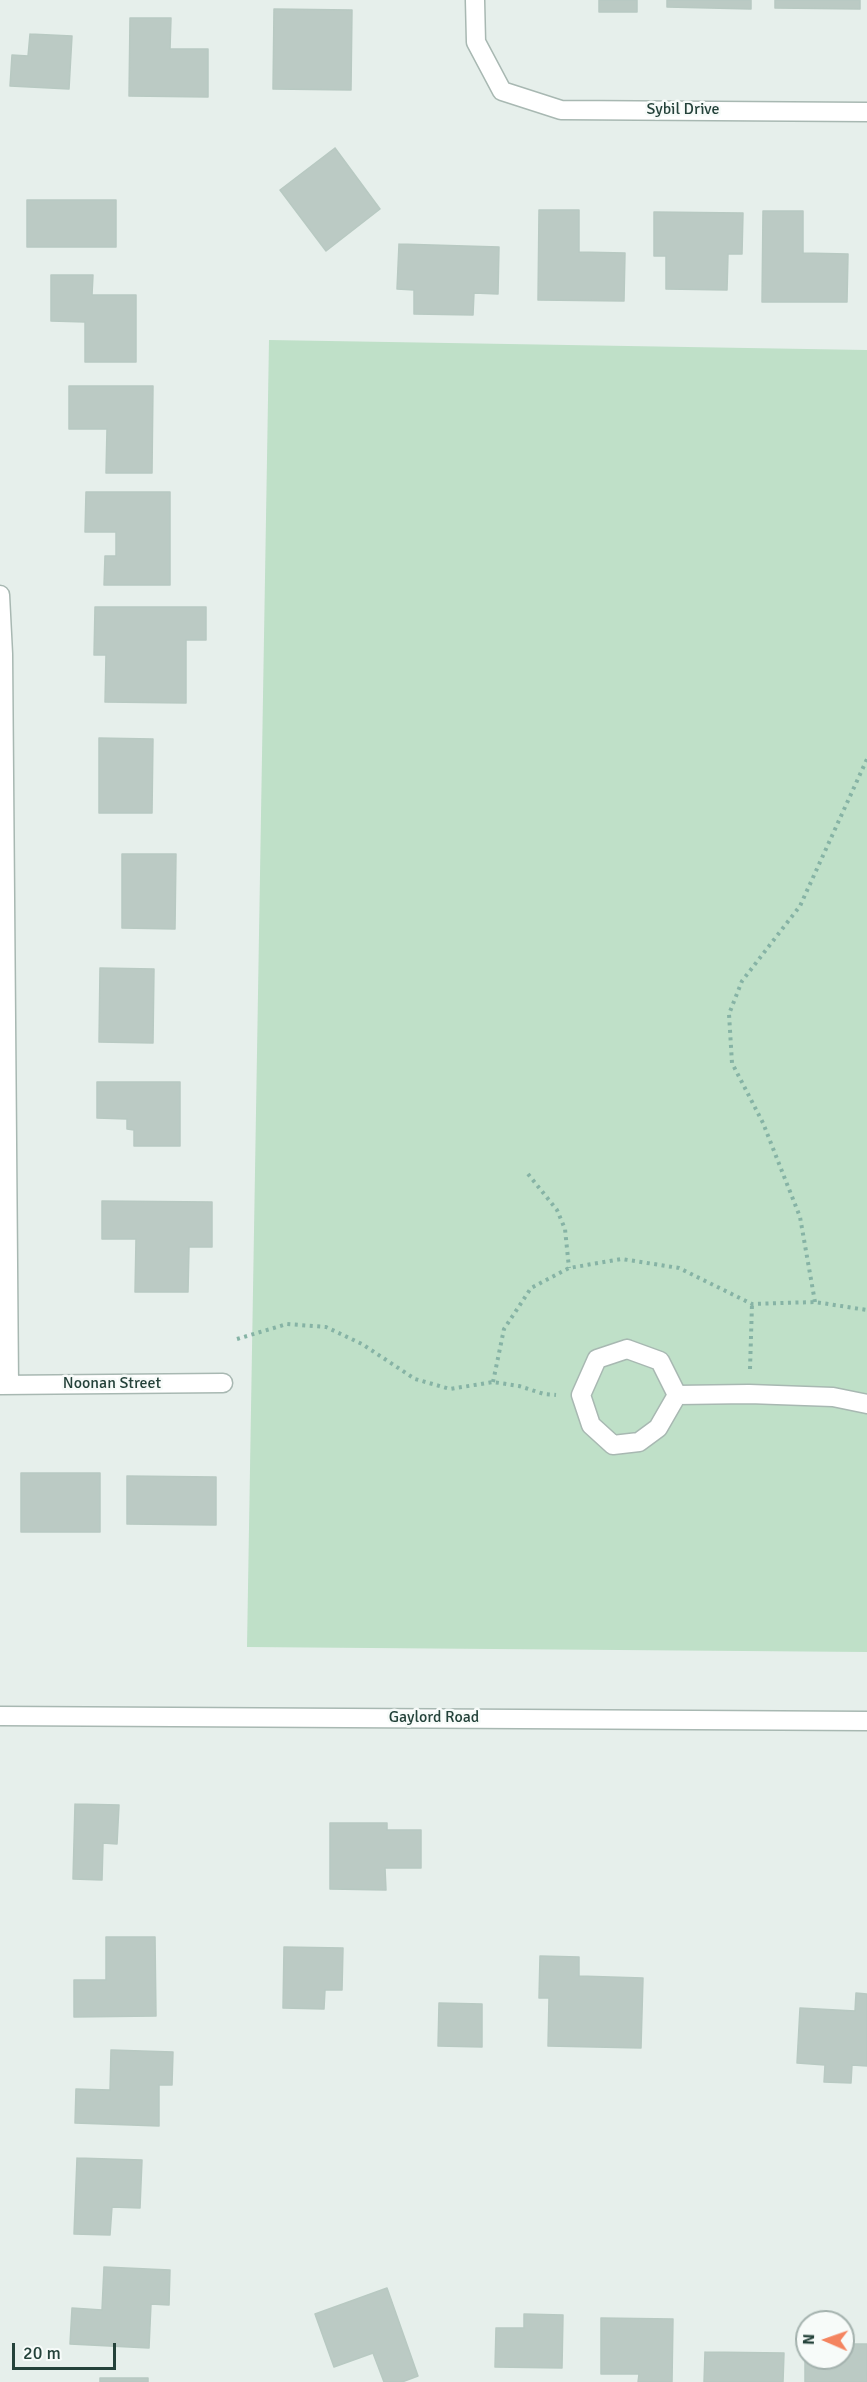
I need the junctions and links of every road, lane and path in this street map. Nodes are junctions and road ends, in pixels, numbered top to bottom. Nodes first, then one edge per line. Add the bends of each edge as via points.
1 (475, 0) edge
2 (867, 112) edge
3 (0, 595) edge
4 (867, 759) edge
5 (528, 1174) dead end
6 (569, 1268) junction
7 (815, 1302) junction
8 (752, 1304) junction
9 (867, 1310) edge
10 (237, 1339) dead end
11 (493, 1382) junction
12 (223, 1383) dead end
13 (4, 1385) edge
14 (749, 1394) junction
15 (581, 1395) junction
16 (677, 1395) junction
17 (867, 1404) edge
18 (0, 1716) edge
19 (867, 1721) edge

1 - 2 street, Sybil Drive via 476,42 502,91 561,110
3 - 13 street
4 - 7 path via 800,906 742,981 729,1014 732,1063 763,1123 800,1217
5 - 6 path via 557,1210 565,1228
6 - 8 path via 622,1259 680,1268
6 - 11 path via 531,1288 504,1329
7 - 8 path
7 - 9 path
8 - 14 path
10 - 11 path via 287,1324 326,1327 362,1344 415,1379 450,1389
11 - 15 path via 544,1394
12 - 13 street, Noonan Street
14 - 16 street
14 - 17 street via 833,1397
15 - 16 street via 597,1359 627,1349 660,1361
15 - 16 street via 591,1425 613,1445 639,1442 658,1428
18 - 19 street, Gaylord Road

